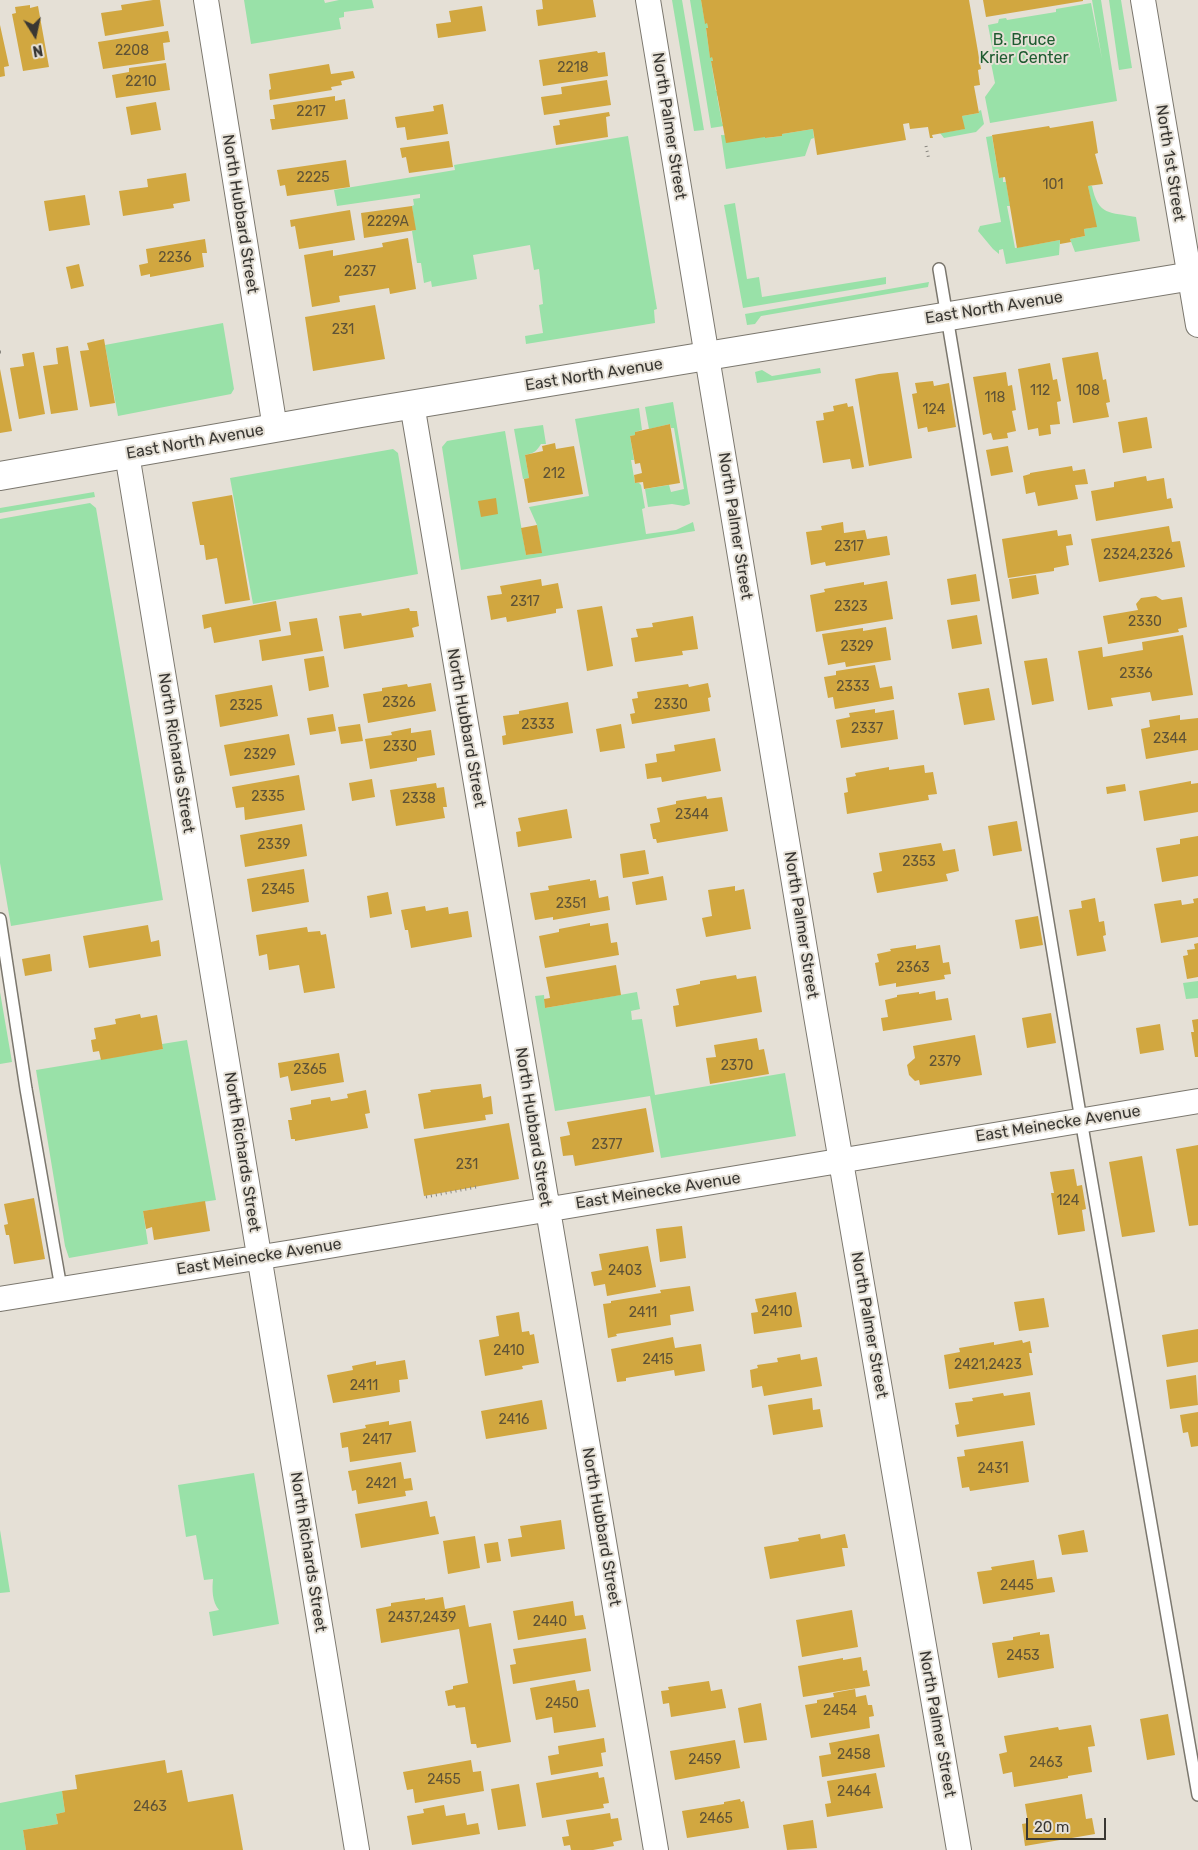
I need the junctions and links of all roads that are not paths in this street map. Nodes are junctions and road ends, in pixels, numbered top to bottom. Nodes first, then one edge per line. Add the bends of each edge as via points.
1 (206, 0) edge
2 (648, 0) edge
3 (1143, 0) edge
4 (938, 269) dead end
5 (1194, 276) edge
6 (946, 316) junction
7 (1198, 326) edge
8 (707, 356) junction
9 (412, 404) junction
10 (275, 428) junction
11 (127, 454) junction
12 (0, 476) edge
13 (0, 919) edge
14 (1198, 1101) edge
15 (1081, 1120) junction
16 (841, 1161) junction
17 (547, 1209) junction
18 (259, 1258) junction
19 (61, 1288) junction
20 (0, 1299) edge
21 (1198, 1795) edge
22 (357, 1850) edge
23 (656, 1850) edge
24 (959, 1850) edge

1 - 10 street, North Hubbard Street
2 - 8 street, North Palmer Street
3 - 5 street, North 1st Street
4 - 6 lane
5 - 6 main road, East North Avenue
5 - 7 street, North 1st Street
6 - 8 main road, East North Avenue
6 - 15 lane
8 - 9 main road, East North Avenue
8 - 16 street, North Palmer Street
9 - 10 main road, East North Avenue
9 - 17 street, North Hubbard Street
10 - 11 main road, East North Avenue
11 - 12 main road, East North Avenue
11 - 18 street, North Richards Street
13 - 19 lane
14 - 15 street, East Meinecke Avenue
15 - 16 street, East Meinecke Avenue
15 - 21 lane
16 - 17 street, East Meinecke Avenue
16 - 24 street, North Palmer Street
17 - 18 street, East Meinecke Avenue
17 - 23 street, North Hubbard Street
18 - 19 street, East Meinecke Avenue
18 - 22 street, North Richards Street
19 - 20 street, East Meinecke Avenue

